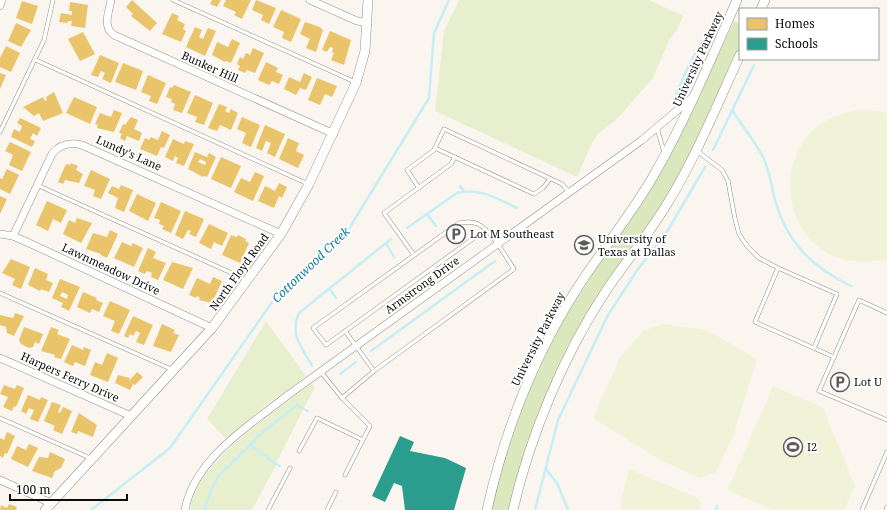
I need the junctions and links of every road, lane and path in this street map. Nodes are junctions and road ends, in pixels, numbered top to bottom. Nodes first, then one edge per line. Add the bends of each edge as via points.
1 (2, 0) edge
2 (53, 0) edge
3 (111, 0) edge
4 (173, 0) edge
5 (310, 0) edge
6 (368, 0) edge
7 (737, 0) edge
8 (0, 6) edge
9 (368, 23) junction
10 (739, 57) edge
11 (36, 60) junction
12 (356, 83) junction
13 (694, 96) junction
14 (657, 128) junction
15 (0, 132) edge
16 (334, 134) junction
17 (435, 148) junction
18 (697, 150) junction
19 (664, 156) junction
20 (455, 157) junction
21 (550, 179) junction
22 (309, 184) junction
23 (36, 185) junction
24 (419, 188) junction
25 (569, 192) junction
26 (485, 230) junction
27 (0, 234) edge
28 (281, 234) junction
29 (13, 236) junction
30 (497, 245) junction
31 (414, 255) junction
32 (778, 268) junction
33 (248, 280) junction
34 (0, 293) edge
35 (887, 312) edge
36 (212, 328) junction
37 (345, 331) junction
38 (356, 346) junction
39 (814, 348) junction
40 (834, 357) junction
41 (0, 358) edge
42 (173, 370) junction
43 (374, 371) junction
44 (321, 372) junction
45 (342, 398) junction
46 (131, 416) junction
47 (0, 418) edge
48 (887, 420) edge
49 (363, 440) junction
50 (299, 451) dead end
51 (887, 452) edge
52 (91, 459) junction
53 (290, 468) dead end
54 (345, 475) dead end
55 (0, 480) edge
56 (336, 492) dead end
57 (51, 503) junction
58 (887, 507) edge
59 (45, 510) edge
60 (185, 510) edge
61 (268, 510) edge
62 (327, 510) edge
63 (486, 510) edge
64 (514, 510) edge
65 (862, 510) edge
66 (886, 510) edge

1 - 8 street
2 - 11 lane via 44,40
3 - 16 street, Bunker Hill via 107,27 114,36
4 - 12 lane
5 - 9 street via 357,21
6 - 9 street, North Floyd Road
7 - 13 street, University Parkway
9 - 12 street, North Floyd Road via 365,51
10 - 18 street
11 - 15 lane
11 - 22 lane
12 - 16 street, North Floyd Road
13 - 14 street, Armstrong Drive
13 - 19 street, University Parkway
14 - 19 lane
14 - 25 street, Armstrong Drive
16 - 22 street, North Floyd Road
17 - 20 lane
17 - 21 lane via 444,129
17 - 24 lane via 407,170
18 - 32 lane via 722,170 728,181 739,234 747,246 759,258
18 - 64 street via 662,213 606,292 566,365 542,418
19 - 63 street, University Parkway via 639,200 576,290 556,325 517,409
20 - 21 lane via 534,194
20 - 24 lane via 451,164
21 - 25 lane via 562,184
22 - 28 street, North Floyd Road
23 - 28 street, Lundy's Lane via 55,150 65,144 76,143
23 - 29 street, Lundy's Lane
23 - 33 lane
24 - 31 lane via 384,213
25 - 30 street, Armstrong Drive
26 - 30 lane
26 - 31 lane via 479,224 459,223
26 - 37 lane
27 - 29 street, Lawnmeadow Drive
28 - 33 street, North Floyd Road
29 - 36 street, Lawnmeadow Drive
30 - 38 street, Armstrong Drive
30 - 43 lane via 514,269
31 - 37 lane via 314,328 326,345
32 - 39 lane via 755,322
32 - 39 lane via 837,294
33 - 36 street, North Floyd Road
34 - 42 lane
35 - 40 lane via 859,300
36 - 42 street, North Floyd Road
37 - 38 lane
38 - 43 lane
38 - 44 street, Armstrong Drive
39 - 40 lane
40 - 48 lane via 819,390
41 - 46 street, Harpers Ferry Drive
42 - 46 street, North Floyd Road
43 - 45 lane
44 - 45 lane
44 - 60 street, Armstrong Drive via 260,417 213,458 195,480
45 - 49 lane via 370,426
46 - 52 street, North Floyd Road
47 - 52 lane
49 - 50 lane via 317,418
49 - 54 lane
51 - 65 lane
52 - 57 street, North Floyd Road
53 - 61 lane
55 - 57 street
56 - 62 lane
57 - 59 street, North Floyd Road
58 - 66 lane

